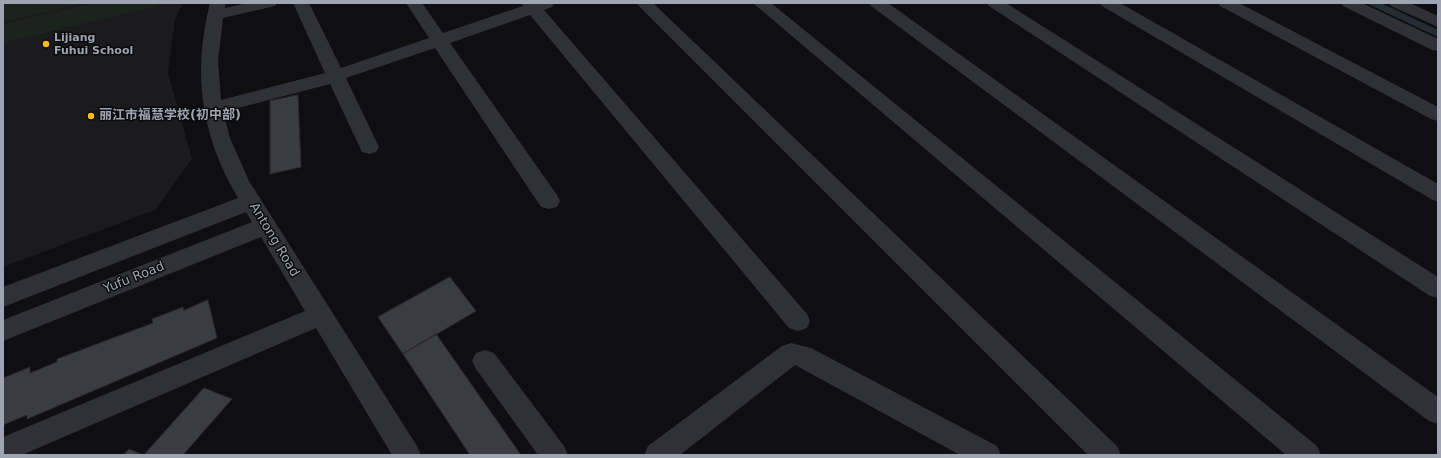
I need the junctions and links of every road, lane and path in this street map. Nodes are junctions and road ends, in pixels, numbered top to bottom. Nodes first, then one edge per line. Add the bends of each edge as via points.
1 (269, 3) edge
2 (301, 3) edge
3 (414, 3) edge
4 (644, 3) edge
5 (761, 3) edge
6 (877, 3) edge
7 (994, 3) edge
8 (1108, 3) edge
9 (1226, 3) edge
10 (1349, 3) edge
11 (1397, 3) edge
12 (537, 5) edge
13 (216, 9) edge
14 (1438, 22) edge
15 (439, 40) junction
16 (1438, 46) edge
17 (336, 76) junction
18 (213, 108) junction
19 (1438, 115) edge
20 (369, 147) dead end
21 (1438, 194) edge
22 (549, 201) dead end
23 (251, 202) junction
24 (266, 226) junction
25 (1438, 289) edge
26 (3, 297) edge
27 (320, 315) junction
28 (798, 321) dead end
29 (3, 331) edge
30 (485, 361) dead end
31 (1438, 412) edge
32 (3, 450) edge
33 (407, 455) edge
34 (554, 455) edge
35 (658, 455) edge
36 (987, 455) edge
37 (1107, 455) edge
38 (1307, 455) edge

1 - 13 street
2 - 17 street
3 - 15 street
4 - 37 street
5 - 38 street
6 - 31 street
7 - 25 street
8 - 21 street
9 - 19 street
10 - 16 street
11 - 14 street
12 - 15 street
12 - 28 street
13 - 18 street, Antong Road via 209,77
15 - 17 street
15 - 22 street
17 - 18 street
17 - 20 street
18 - 23 street, Antong Road via 227,158
23 - 24 street, Antong Road
23 - 26 street
24 - 27 street, Antong Road
24 - 29 street, Yufu Road
27 - 32 street
27 - 33 street, Antong Road
30 - 34 street
35 - 36 street via 791,354 802,356

